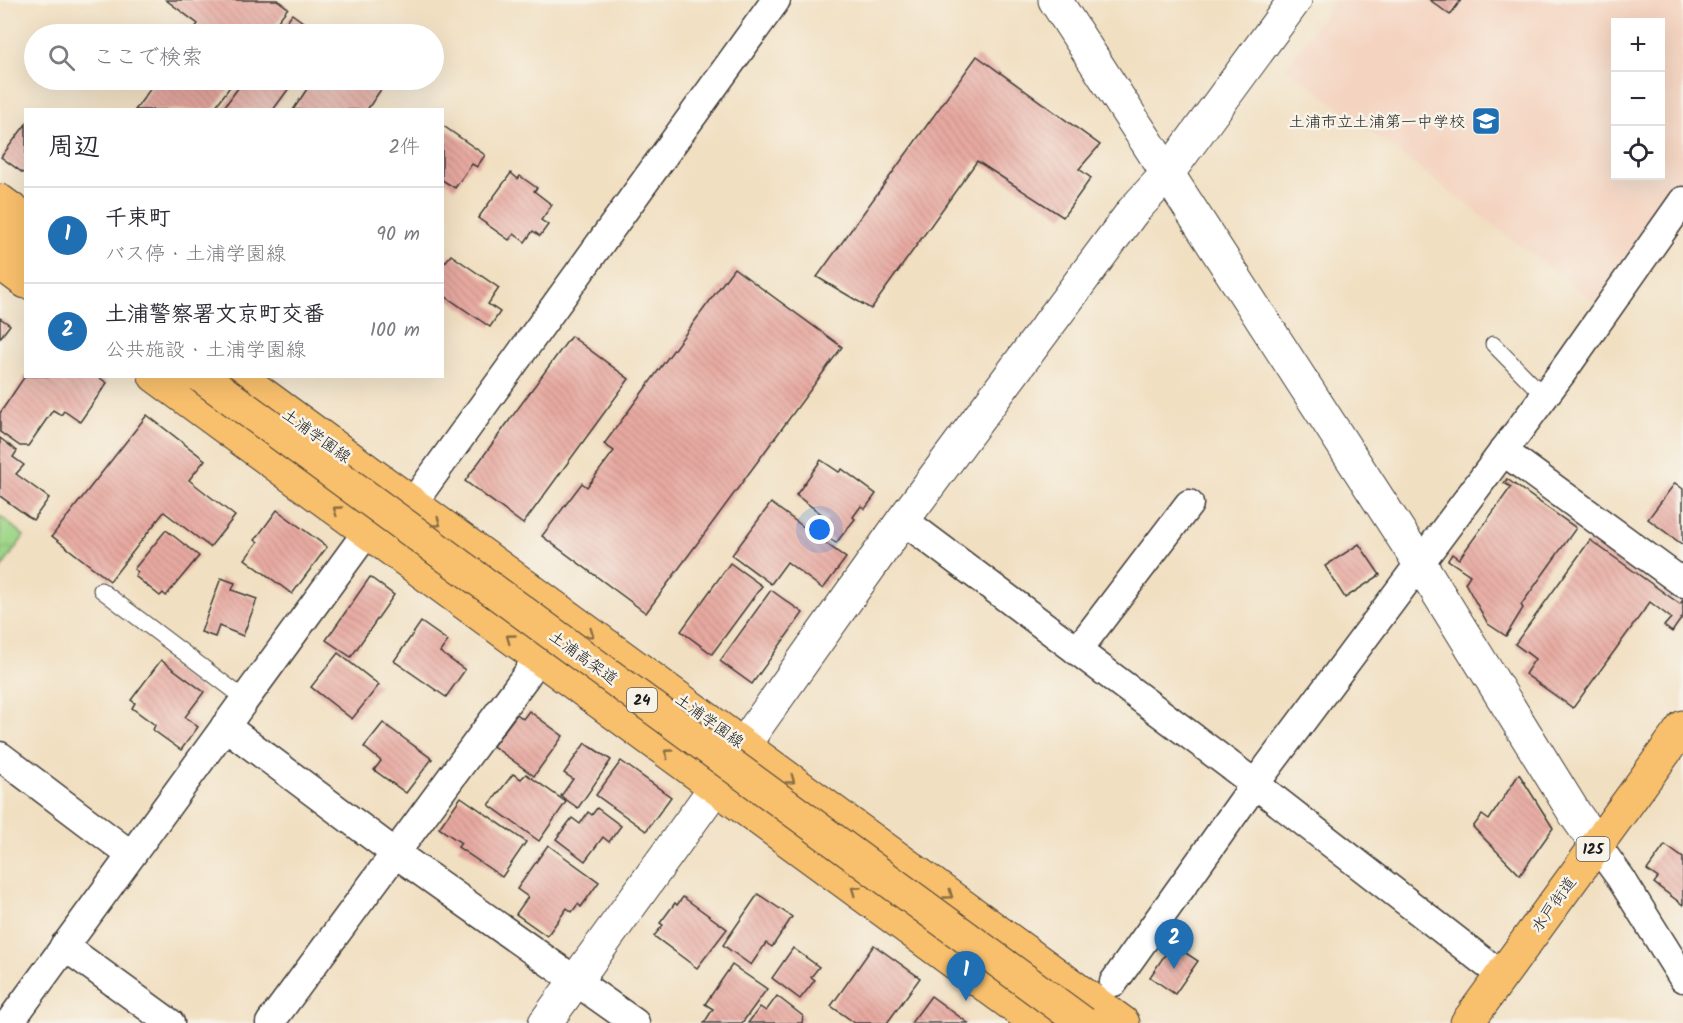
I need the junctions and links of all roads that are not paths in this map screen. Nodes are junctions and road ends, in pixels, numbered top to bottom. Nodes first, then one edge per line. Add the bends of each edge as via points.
1 (1055, 0) edge
2 (1295, 0) edge
3 (774, 1) edge
4 (1168, 173) junction
5 (0, 201) edge
6 (1683, 201) edge
7 (24, 219) edge
8 (0, 230) edge
9 (24, 247) edge
10 (0, 263) edge
11 (24, 281) edge
12 (1493, 344) dead end
13 (158, 378) edge
14 (204, 378) edge
15 (241, 378) edge
16 (1544, 396) junction
17 (1503, 451) junction
18 (412, 504) junction
19 (1189, 504) dead end
20 (903, 520) junction
21 (367, 532) junction
22 (1419, 562) junction
23 (1683, 583) edge
24 (101, 590) dead end
25 (1077, 651) junction
26 (537, 658) junction
27 (244, 699) junction
28 (225, 726) junction
29 (1683, 727) edge
30 (744, 745) junction
31 (0, 756) edge
32 (1255, 783) junction
33 (715, 788) junction
34 (1596, 844) junction
35 (395, 853) junction
36 (131, 855) junction
37 (64, 946) junction
38 (1501, 975) junction
39 (1683, 978) edge
40 (576, 980) junction
41 (1114, 982) dead end
42 (6, 1019) edge
43 (170, 1023) edge
44 (270, 1023) edge
45 (545, 1023) edge
46 (635, 1023) edge
47 (1037, 1023) edge
48 (1083, 1023) edge
49 (1123, 1023) edge
50 (1467, 1023) edge

1 - 4 street
2 - 4 street
3 - 18 street
4 - 20 street via 1133,211
4 - 22 street
5 - 7 main road
6 - 16 street
8 - 9 main road
10 - 11 main road
12 - 16 lane
21 -> 13 main road, 24
14 - 48 main road, 土浦高架道 / 24, bridge
15 - 18 main road, 土浦学園線 / 24
16 - 17 street
17 - 22 street
17 - 23 street
18 - 21 street
18 -> 30 main road, 土浦学園線 / 24
19 - 25 street
20 - 25 street
20 - 30 street
26 -> 21 main road, 24
21 - 27 street
22 - 32 street
22 - 34 street
24 - 27 lane
25 - 32 street
33 -> 26 main road, 24
26 - 35 street
27 - 28 street
28 - 35 street
28 - 36 street
29 - 34 main road, 水戸街道 / 125
30 - 33 street
30 -> 49 main road, 土浦学園線 / 24
31 - 36 street
32 - 38 street
32 - 41 street
33 - 40 street
47 -> 33 main road, 24
34 - 38 main road, 水戸街道 / 125
34 - 39 street
35 - 40 street
35 - 44 street
36 - 37 street
37 - 42 street
37 - 43 street
38 - 50 main road, 水戸街道 / 125
40 - 45 street
40 - 46 street

